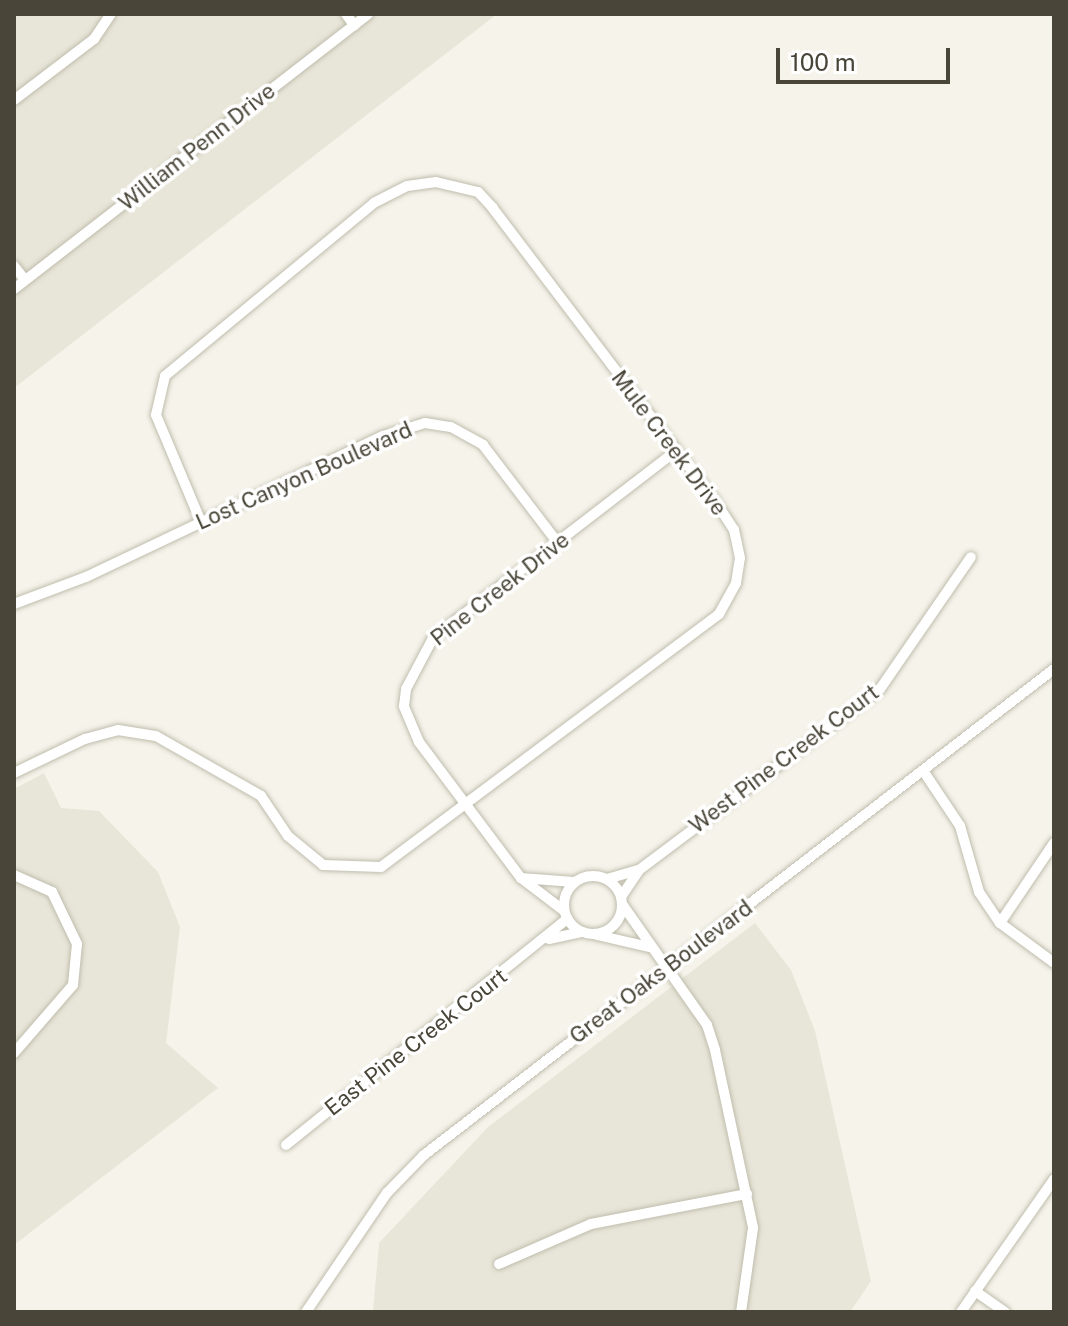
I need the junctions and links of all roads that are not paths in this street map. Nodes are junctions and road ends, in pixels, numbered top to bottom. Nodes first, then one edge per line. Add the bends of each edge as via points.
1 (111, 14) edge
2 (346, 14) edge
3 (368, 14) edge
4 (354, 25) junction
5 (14, 100) edge
6 (14, 266) edge
7 (25, 280) junction
8 (14, 289) edge
9 (676, 451) junction
10 (201, 522) junction
11 (558, 543) junction
12 (971, 557) dead end
13 (14, 604) edge
14 (1054, 669) edge
15 (924, 772) junction
16 (14, 773) edge
17 (465, 807) junction
18 (1054, 843) edge
19 (639, 870) junction
20 (14, 875) edge
21 (521, 878) junction
22 (607, 879) junction
23 (574, 882) junction
24 (622, 900) junction
25 (565, 915) junction
26 (1000, 923) junction
27 (582, 932) junction
28 (595, 934) junction
29 (547, 940) junction
30 (649, 947) junction
31 (1054, 963) edge
32 (667, 969) junction
33 (14, 1053) edge
34 (286, 1145) dead end
35 (1054, 1179) edge
36 (747, 1194) junction
37 (499, 1264) dead end
38 (975, 1291) junction
39 (306, 1312) edge
40 (741, 1312) edge
41 (961, 1312) edge
42 (1005, 1312) edge

1 - 5 street via 94,39
2 - 4 street
3 - 4 street, William Penn Drive
4 - 7 street, William Penn Drive
6 - 7 street
7 - 8 street, William Penn Drive
9 - 10 street, Mule Creek Drive via 478,192 436,182 407,186 374,203 165,376 156,415
9 - 11 street, Pine Creek Drive
9 - 17 street, Mule Creek Drive via 734,530 740,558 729,600 588,717
10 - 11 street, Lost Canyon Boulevard via 383,436 425,423 451,427 483,445
10 - 13 street, Lost Canyon Boulevard
11 - 17 street, Pine Creek Drive via 433,638 406,689 410,726
12 - 19 street, West Pine Creek Court via 880,689
14 - 15 street, Great Oaks Boulevard
15 - 26 street via 960,826 979,892
15 - 32 street, Great Oaks Boulevard
16 - 17 street, Mule Creek Drive via 85,739 118,730 156,736 261,796 288,836 338,869 366,870 395,861
17 - 21 street, Pine Creek Drive
18 - 26 street
19 - 22 street, West Pine Creek Court
19 - 24 street, West Pine Creek Court
20 - 33 street via 52,892 77,944 73,985
21 - 23 street
21 - 25 street, Pine Creek Drive
22 - 23 street via 590,875
22 - 24 street
23 - 25 street
24 - 28 street via 618,921
24 - 30 street
25 - 27 street
25 - 29 street, East Pine Creek Court
26 - 31 street
27 - 28 street
27 - 29 street, East Pine Creek Court
28 - 30 street
29 - 34 street, East Pine Creek Court
30 - 32 street
32 - 36 street via 707,1025
32 - 39 street, Great Oaks Boulevard via 424,1155 387,1193
35 - 38 street
36 - 37 street via 591,1224
36 - 40 street via 753,1228
38 - 41 street
38 - 42 street

